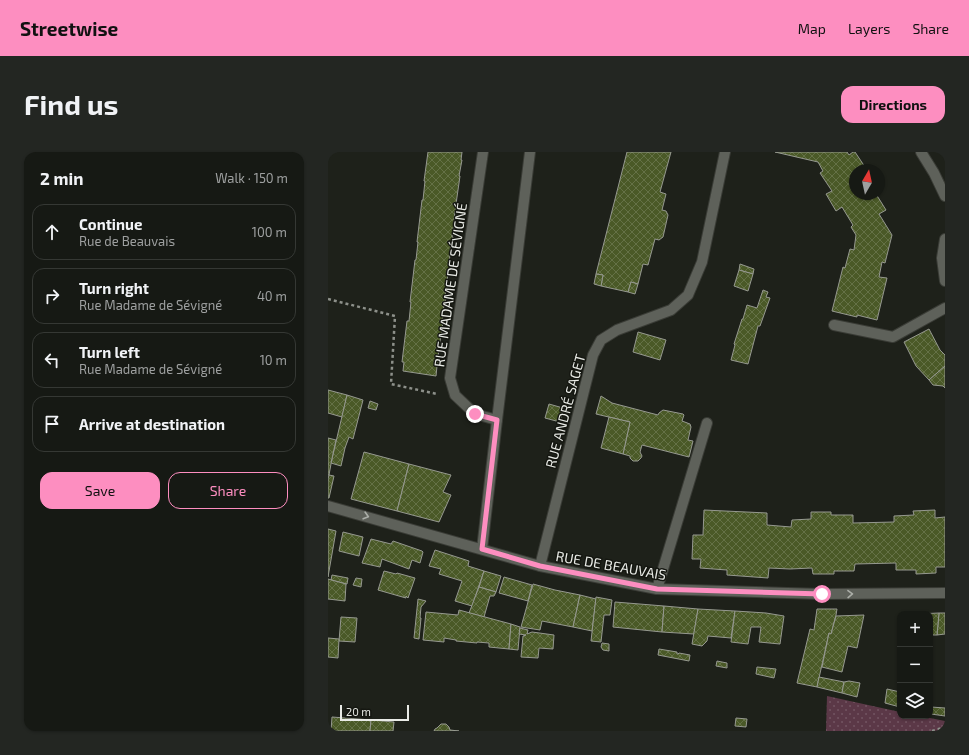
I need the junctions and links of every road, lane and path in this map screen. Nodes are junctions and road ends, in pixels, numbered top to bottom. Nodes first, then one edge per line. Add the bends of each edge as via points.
1 (483, 152) edge
2 (530, 152) edge
3 (725, 152) edge
4 (921, 152) edge
5 (945, 196) edge
6 (945, 239) edge
7 (945, 281) edge
8 (328, 299) edge
9 (945, 308) edge
10 (834, 325) dead end
11 (455, 395) junction
12 (497, 420) junction
13 (707, 423) dead end
14 (328, 506) edge
15 (482, 549) junction
16 (540, 566) junction
17 (657, 589) junction
18 (945, 593) edge
19 (945, 730) edge
20 (932, 731) edge

1 - 11 street, RUE MADAME DE SÉVIGNÉ via 450,378
2 - 12 street
3 - 16 street, RUE ANDRÉ SAGET via 702,262 688,295 671,310 617,330 601,340 593,356
4 - 5 street
6 - 7 street via 942,258
8 - 11 path via 396,316 391,384 446,396
9 - 10 street via 893,337
11 - 12 street via 475,414
12 - 15 street
13 - 17 street
14 -> 15 street, RUE DE BEAUVAIS
15 - 16 street, RUE DE BEAUVAIS
16 - 17 street, RUE DE BEAUVAIS
17 -> 18 street, RUE DE BEAUVAIS via 822,594
19 - 20 path via 942,728

